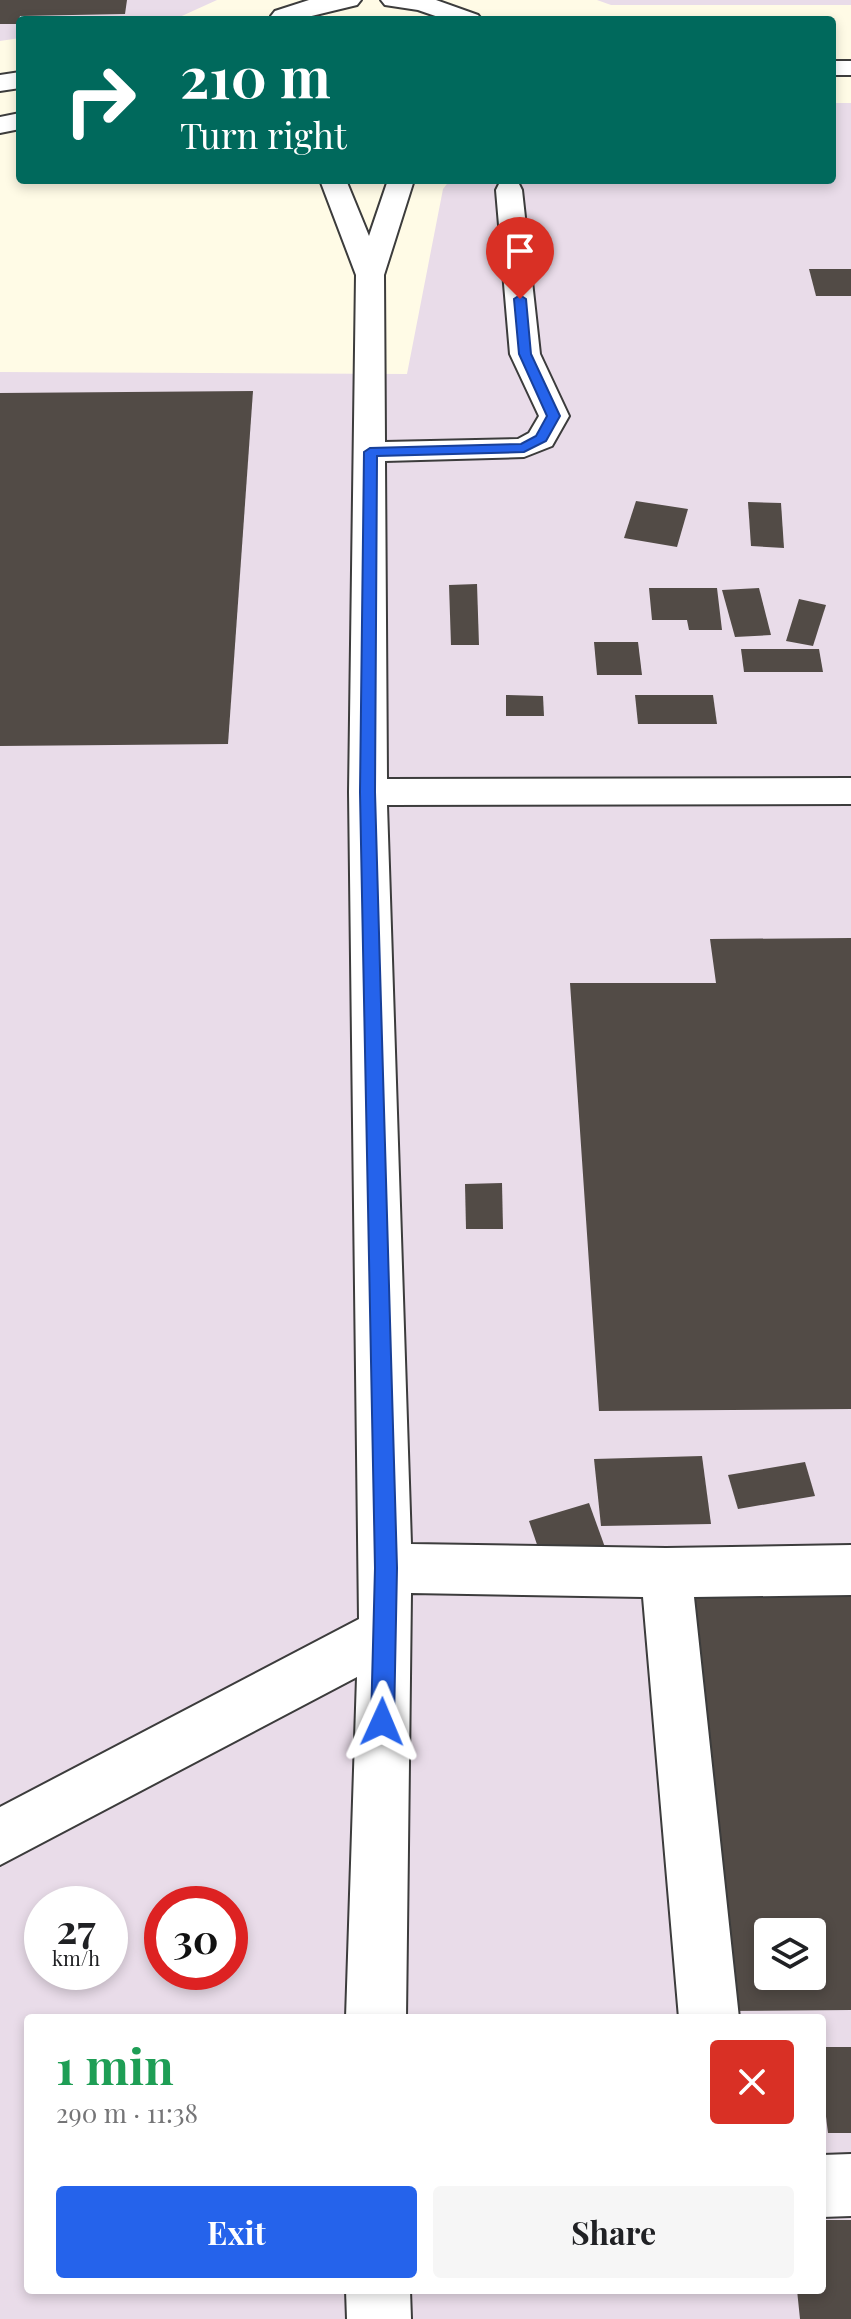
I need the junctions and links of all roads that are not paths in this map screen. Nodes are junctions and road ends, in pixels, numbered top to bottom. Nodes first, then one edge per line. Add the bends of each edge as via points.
1 (306, 0) edge
2 (349, 0) edge
3 (393, 0) edge
4 (454, 11) edge
5 (283, 16) edge
6 (286, 16) edge
7 (311, 184) edge
8 (334, 184) edge
9 (400, 184) edge
10 (509, 190) dead end
11 (346, 215) junction
12 (370, 275) junction
13 (370, 452) junction
14 (851, 791) edge
15 (368, 792) junction
16 (386, 1568) junction
17 (851, 1570) edge
18 (666, 1573) junction
19 (384, 1634) junction
20 (0, 1837) edge
21 (376, 2014) edge
22 (709, 2014) edge
23 (851, 2185) edge
24 (826, 2186) edge
25 (378, 2294) edge
26 (379, 2319) edge

1 - 5 street
2 - 6 street
3 - 4 street
7 - 11 street
8 - 11 street
9 - 12 street
10 - 13 street via 525,354 554,416 541,439 524,448
11 - 12 street
12 - 13 street
13 - 15 street
14 - 15 street
15 - 16 street
16 - 18 street
16 - 19 street
17 - 18 street
18 - 22 street
19 - 20 street
19 - 21 street
23 - 24 street
25 - 26 street

